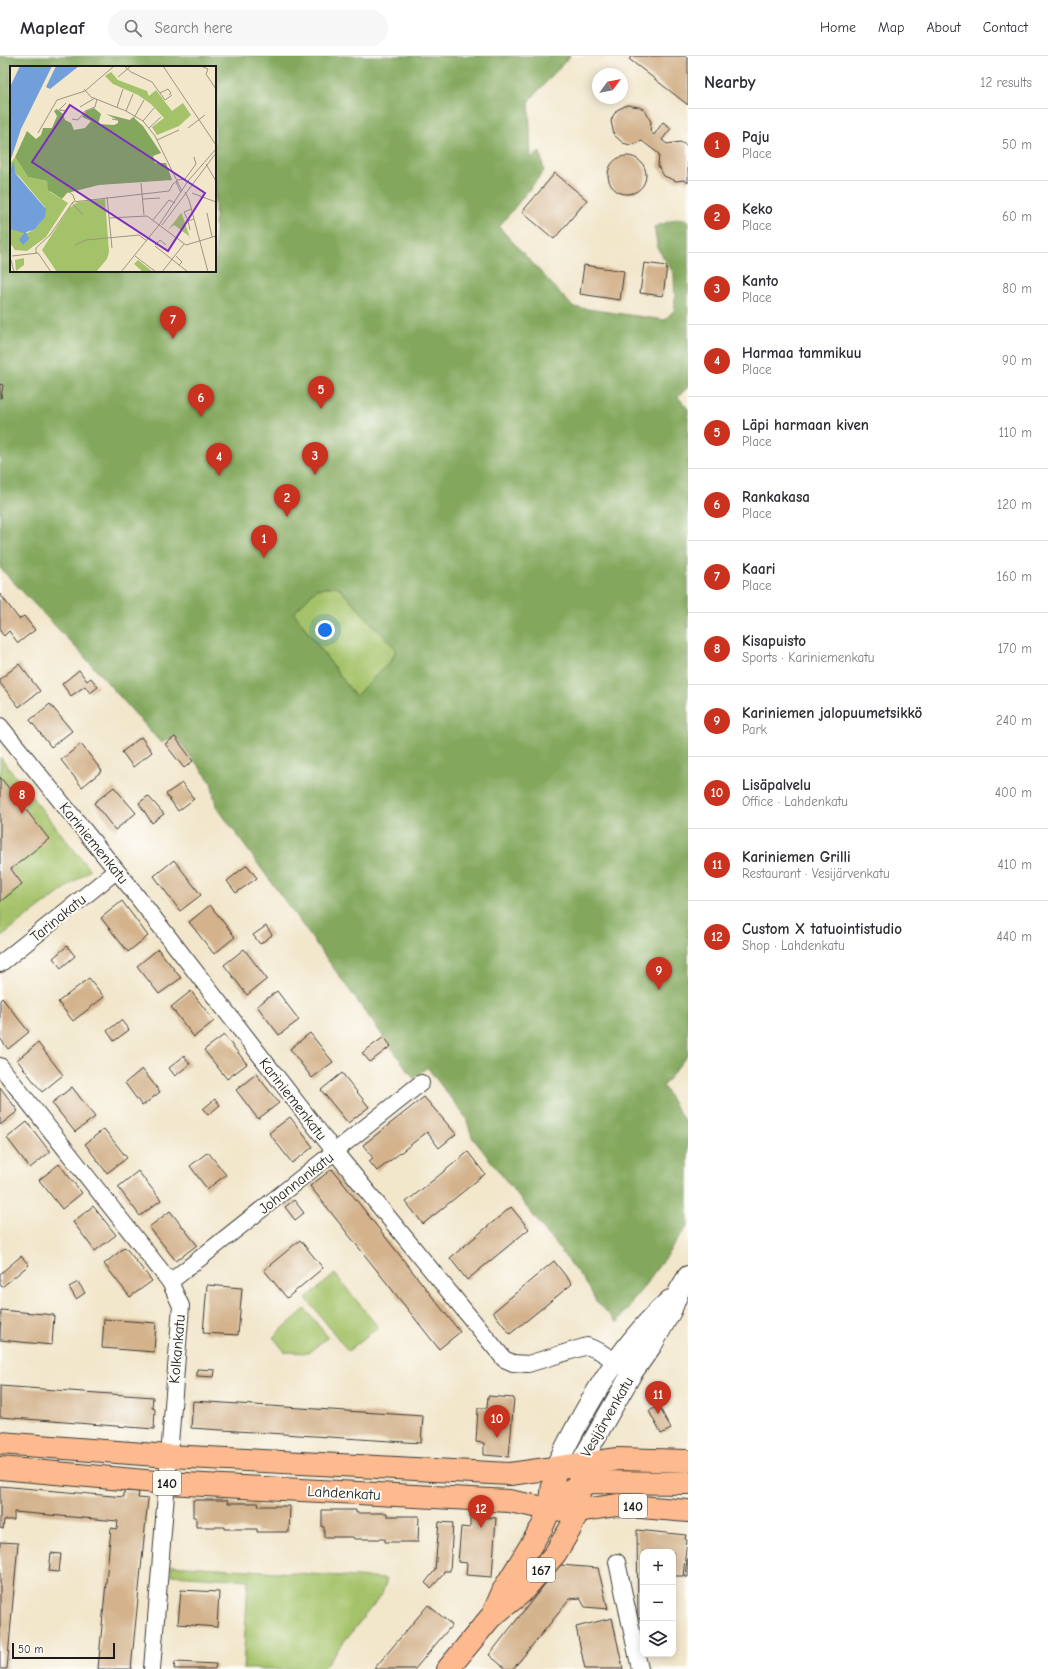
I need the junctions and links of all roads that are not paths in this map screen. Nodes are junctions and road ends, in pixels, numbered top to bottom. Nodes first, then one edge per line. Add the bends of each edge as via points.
1 (0, 726) edge
2 (116, 871) junction
3 (0, 964) edge
4 (0, 1066) edge
5 (421, 1083) dead end
6 (334, 1152) junction
7 (170, 1282) junction
8 (683, 1284) edge
9 (615, 1361) junction
10 (632, 1373) junction
11 (0, 1443) edge
12 (168, 1456) junction
13 (688, 1461) edge
14 (0, 1468) edge
15 (555, 1468) junction
16 (580, 1475) junction
17 (167, 1483) junction
18 (688, 1483) edge
19 (550, 1509) junction
20 (578, 1511) junction
21 (688, 1511) edge
22 (618, 1562) dead end
23 (490, 1618) junction
24 (152, 1669) edge
25 (448, 1669) edge
26 (640, 1669) edge

1 - 2 street, Kariniemenkatu
2 - 3 street, Tarinakatu
2 - 6 street, Kariniemenkatu
4 - 7 street, Kolkankatu
5 - 6 street, Johannankatu
6 - 7 street, Johannankatu
6 - 9 street, Kariniemenkatu via 504,1359 513,1363 528,1364 587,1346
7 - 12 street, Kolkankatu via 180,1306
8 - 9 street, Vesijärvenkatu
8 - 10 street, Vesijärvenkatu via 672,1311
9 - 10 street, Kariniemenkatu
9 - 15 street, Vesijärvenkatu via 585,1409
10 - 16 street, Vesijärvenkatu
11 - 12 main road, Lahdenkatu / 140
12 - 15 main road, Lahdenkatu / 140 via 510,1474
12 - 17 street, Kolkankatu
13 - 16 main road, Lahdenkatu / 140 via 618,1459
14 - 17 main road, Lahdenkatu / 140
15 - 16 main road, Lahdenkatu / 140
15 - 19 main road, Vesijärvenkatu / 167
16 - 18 main road via 593,1482
16 - 19 main road
16 - 20 main road, Vesijärvenkatu / 167
17 - 19 main road, Lahdenkatu / 140 via 509,1502
17 - 24 street, Kolkankatu
19 - 20 main road, Lahdenkatu / 140
19 - 23 main road, Vesijärvenkatu / 167
20 - 21 main road, Lahdenkatu / 140 via 617,1505
20 - 23 main road, Vesijärvenkatu / 167 via 555,1554 521,1593
22 - 26 street
23 - 25 main road, Vesijärvenkatu / 167

